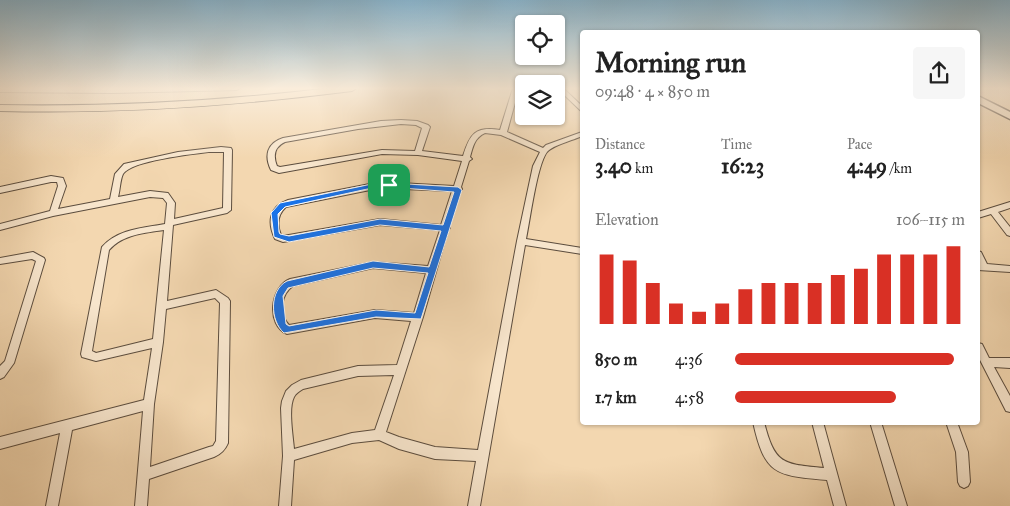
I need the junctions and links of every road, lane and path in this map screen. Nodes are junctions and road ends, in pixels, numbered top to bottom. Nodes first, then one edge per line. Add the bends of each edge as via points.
1 (509, 112) edge
2 (503, 133) junction
3 (580, 135) edge
4 (544, 151) junction
5 (418, 153) junction
6 (468, 159) junction
7 (0, 190) edge
8 (458, 190) junction
9 (114, 200) junction
10 (1010, 205) edge
11 (992, 210) junction
12 (53, 213) junction
13 (980, 213) edge
14 (169, 225) junction
15 (0, 227) edge
16 (446, 228) junction
17 (1010, 233) edge
18 (521, 241) junction
19 (580, 251) edge
20 (0, 261) edge
21 (981, 267) edge
22 (1010, 269) edge
23 (432, 270) junction
24 (161, 306) junction
25 (418, 317) junction
26 (158, 342) junction
27 (980, 351) edge
28 (986, 362) junction
29 (1010, 363) edge
30 (402, 370) junction
31 (0, 374) edge
32 (150, 404) junction
33 (1010, 407) edge
34 (67, 425) junction
35 (759, 425) edge
36 (817, 425) edge
37 (876, 425) edge
38 (952, 425) edge
39 (379, 435) junction
40 (0, 443) edge
41 (289, 456) junction
42 (483, 456) junction
43 (145, 474) junction
44 (831, 475) junction
45 (964, 482) dead end
46 (52, 506) edge
47 (141, 506) edge
48 (285, 506) edge
49 (474, 506) edge
50 (840, 506) edge
51 (901, 506) edge

1 - 2 street
2 - 4 street
2 - 6 street via 487,130 476,133
3 - 4 street
4 - 18 street via 537,166
5 - 5 street via 382,152 278,170 272,164 271,148 283,140 380,123 404,122 420,123 426,127
5 - 6 street
6 - 8 street
7 - 12 street via 60,180 62,186
8 - 16 street
8 - 16 street via 372,186 288,203 274,213 275,232 283,239 380,222
9 - 12 street
9 - 14 street via 150,194 165,196 171,203
9 - 14 street via 119,174 127,166 199,151 228,150 227,210
10 - 11 street
11 - 13 street
11 - 17 street
12 - 15 street
14 - 24 street
14 - 26 street via 124,236 108,244 86,354 96,357
16 - 23 street
18 - 19 street
18 - 42 street
20 - 31 street via 33,255 42,260 9,362
21 - 22 street
23 - 25 street
23 - 25 street via 381,264 366,266 290,283 278,296 280,318 287,330 376,314
24 - 26 street
24 - 43 street via 216,294 225,301 222,443 210,453
25 - 30 street
26 - 32 street
27 - 28 street
28 - 29 street
28 - 33 street
30 - 39 street
30 - 41 street via 358,371 300,385 288,397
32 - 34 street
32 - 43 street
34 - 40 street
34 - 46 street
35 - 44 street via 763,447 775,465 783,469
36 - 44 street
37 - 51 street
38 - 45 street via 962,452
39 - 41 street via 352,438
39 - 42 street via 435,453
41 - 48 street
42 - 49 street
43 - 47 street
44 - 50 street

